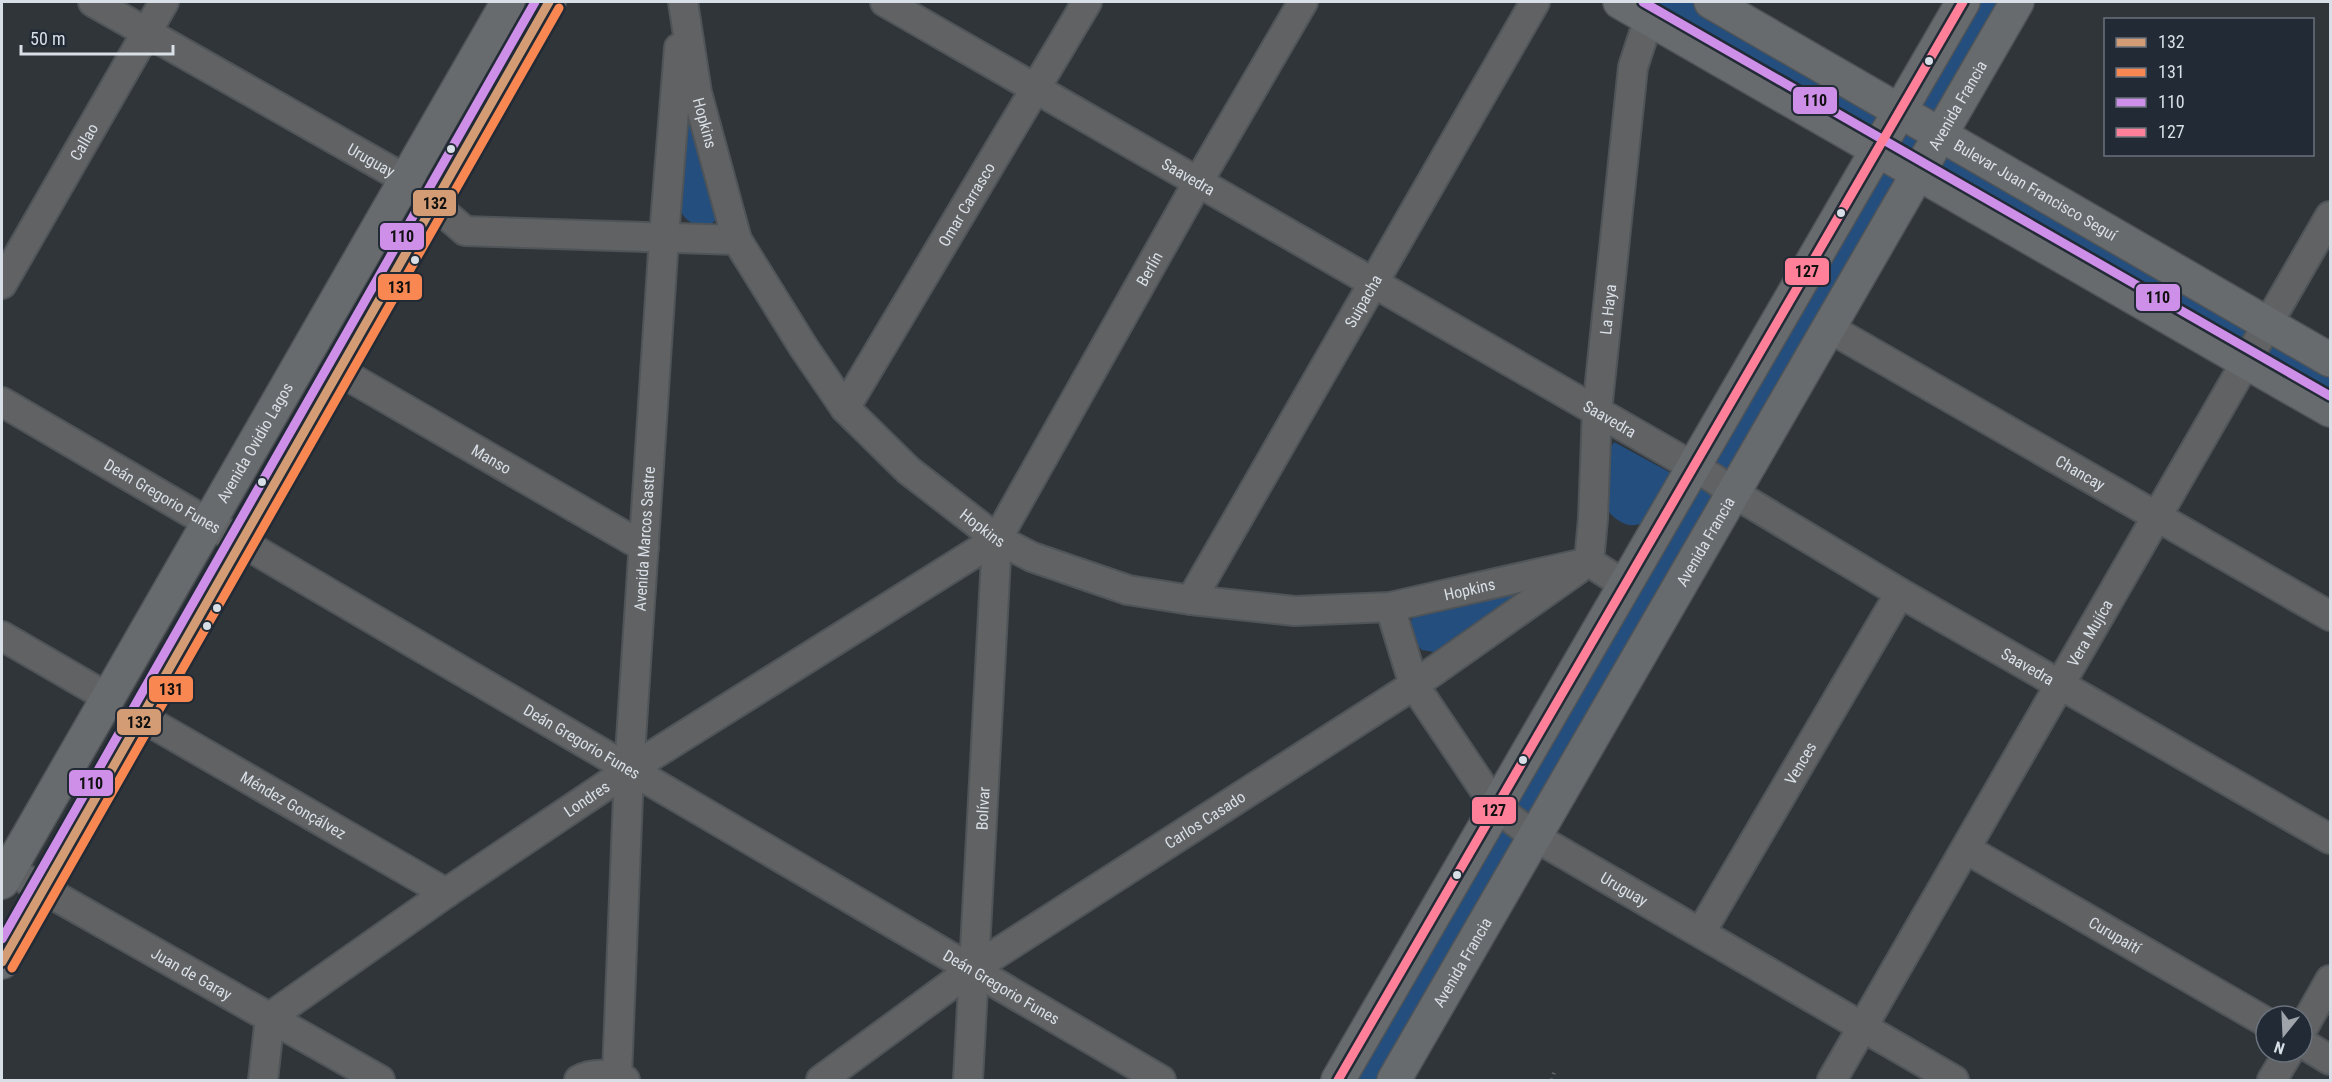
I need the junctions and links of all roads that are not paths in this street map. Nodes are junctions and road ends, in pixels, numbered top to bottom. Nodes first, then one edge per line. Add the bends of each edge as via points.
1 (93, 2) edge
2 (164, 2) edge
3 (508, 2) edge
4 (549, 2) edge
5 (683, 2) edge
6 (885, 2) edge
7 (1087, 2) edge
8 (1303, 2) edge
9 (1535, 2) edge
10 (1620, 2) edge
11 (1711, 2) edge
12 (1963, 2) edge
13 (2017, 2) edge
14 (1649, 18) junction
15 (147, 32) junction
16 (1037, 89) junction
17 (1899, 110) junction
18 (1940, 134) junction
19 (1877, 149) junction
20 (1918, 172) junction
21 (405, 179) junction
22 (1198, 182) junction
23 (434, 203) junction
24 (2331, 216) edge
25 (664, 237) junction
26 (737, 240) junction
27 (1374, 283) junction
28 (2, 284) edge
29 (2268, 324) junction
30 (1828, 328) junction
31 (2331, 360) edge
32 (2247, 362) junction
33 (339, 371) junction
34 (2, 402) edge
35 (844, 408) junction
36 (2331, 410) edge
37 (1597, 411) junction
38 (1694, 466) junction
39 (1735, 494) junction
40 (2158, 515) junction
41 (209, 523) junction
42 (997, 538) junction
43 (241, 543) junction
44 (644, 547) junction
45 (1589, 562) junction
46 (1625, 585) junction
47 (1900, 593) junction
48 (1191, 600) junction
49 (1390, 607) junction
50 (2331, 616) edge
51 (2, 636) edge
52 (2062, 683) junction
53 (1414, 685) junction
54 (107, 697) junction
55 (141, 717) junction
56 (629, 770) junction
57 (1496, 807) junction
58 (1535, 837) junction
59 (2331, 839) edge
60 (1966, 849) junction
61 (4, 873) edge
62 (42, 890) junction
63 (446, 893) junction
64 (1701, 932) junction
65 (2, 962) edge
66 (972, 970) junction
67 (2331, 980) edge
68 (2314, 1009) edge
69 (2254, 1015) edge
70 (270, 1017) junction
71 (1863, 1028) junction
72 (2314, 1050) edge
73 (2331, 1060) edge
74 (2282, 1064) edge
75 (621, 1078) edge
76 (263, 1080) edge
77 (380, 1080) edge
78 (579, 1080) edge
79 (820, 1080) edge
80 (968, 1080) edge
81 (1161, 1080) edge
82 (1338, 1080) edge
83 (1394, 1080) edge
84 (1832, 1080) edge
85 (1954, 1080) edge
86 (2272, 1080) edge

1 - 15 street, Uruguay
2 - 15 street, Callao
3 - 21 main road, Avenida Ovidio Lagos
4 - 23 main road
5 - 25 street, Avenida Marcos Sastre
5 - 26 street, Hopkins via 697,93
6 - 16 street, Saavedra
7 - 16 street, Omar Carrasco
8 - 22 street, Berlín
9 - 27 street, Suipacha
10 - 14 main road
11 - 17 main road, Bulevar Juan Francisco Seguí
12 - 17 main road
13 - 18 main road, Avenida Francia
14 - 19 main road
14 - 37 street, La Haya via 1633,67
15 - 21 street, Uruguay
15 - 28 street, Callao
16 - 22 street, Saavedra
16 - 35 street, Omar Carrasco
17 - 18 main road, Bulevar Juan Francisco Seguí
17 - 19 main road
18 - 20 main road, Avenida Francia
18 - 29 main road, Bulevar Juan Francisco Seguí
19 - 20 main road
19 - 38 main road
20 - 30 main road, Avenida Francia
20 - 32 main road
21 - 23 street, Uruguay
21 - 41 main road, Avenida Ovidio Lagos
22 - 27 street, Saavedra
22 - 42 street, Berlín
23 - 25 street, Uruguay via 465,231
23 - 33 main road
24 - 29 street, Vera Mujíca
25 - 26 street, Uruguay
25 - 44 street, Avenida Marcos Sastre
26 - 35 street, Hopkins
27 - 37 street, Saavedra
27 - 48 street, Suipacha
29 - 31 main road, Bulevar Juan Francisco Seguí
29 - 32 street, Vera Mujíca
30 - 39 main road, Avenida Francia
30 - 40 street, Chancay
32 - 36 main road
32 - 40 street, Vera Mujíca
33 - 43 main road
33 - 44 street, Manso
34 - 41 street, Deán Gregorio Funes
35 - 42 street, Hopkins via 908,470
37 - 38 street, Saavedra
37 - 45 street, La Haya
38 - 39 street, Saavedra
38 - 46 main road
39 - 47 street, Saavedra
39 - 58 main road, Avenida Francia
40 - 50 street, Chancay
40 - 52 street, Vera Mujíca
41 - 43 street, Deán Gregorio Funes
41 - 54 main road, Avenida Ovidio Lagos
42 - 48 street, Hopkins via 1032,557 1128,590
42 - 56 street, Londres
42 - 66 street, Bolívar
43 - 55 main road
43 - 56 street, Deán Gregorio Funes
44 - 56 street, Avenida Marcos Sastre
45 - 46 street
45 - 49 street, Hopkins
45 - 53 street, Carlos Casado
46 - 57 main road
47 - 52 street, Saavedra
47 - 64 street, Vences
48 - 49 street, Hopkins via 1295,611
49 - 53 street, Uruguay
51 - 54 street
52 - 59 street, Saavedra
52 - 60 street, Vera Mujíca
53 - 57 street, Uruguay
53 - 66 street, Carlos Casado
54 - 61 main road, Avenida Ovidio Lagos
55 - 62 main road
55 - 63 street, Méndez Gonçálvez
56 - 63 street, Londres
56 - 66 street, Deán Gregorio Funes
56 - 75 street, Avenida Marcos Sastre
57 - 58 street, Uruguay
57 - 82 main road
58 - 64 street, Uruguay
58 - 83 main road, Avenida Francia
60 - 69 street, Curupaití
60 - 71 street, Vera Mujíca
61 - 62 street, Juan de Garay
62 - 65 main road
62 - 70 street, Juan de Garay
63 - 70 street, Londres
64 - 71 street, Uruguay
66 - 79 street, Carlos Casado
66 - 80 street, Bolívar
66 - 81 street, Deán Gregorio Funes
67 - 68 street
70 - 76 street
70 - 77 street, Juan de Garay
71 - 84 street, Vera Mujíca
71 - 85 street, Uruguay
72 - 73 street
74 - 86 street
75 - 78 street via 586,1076

